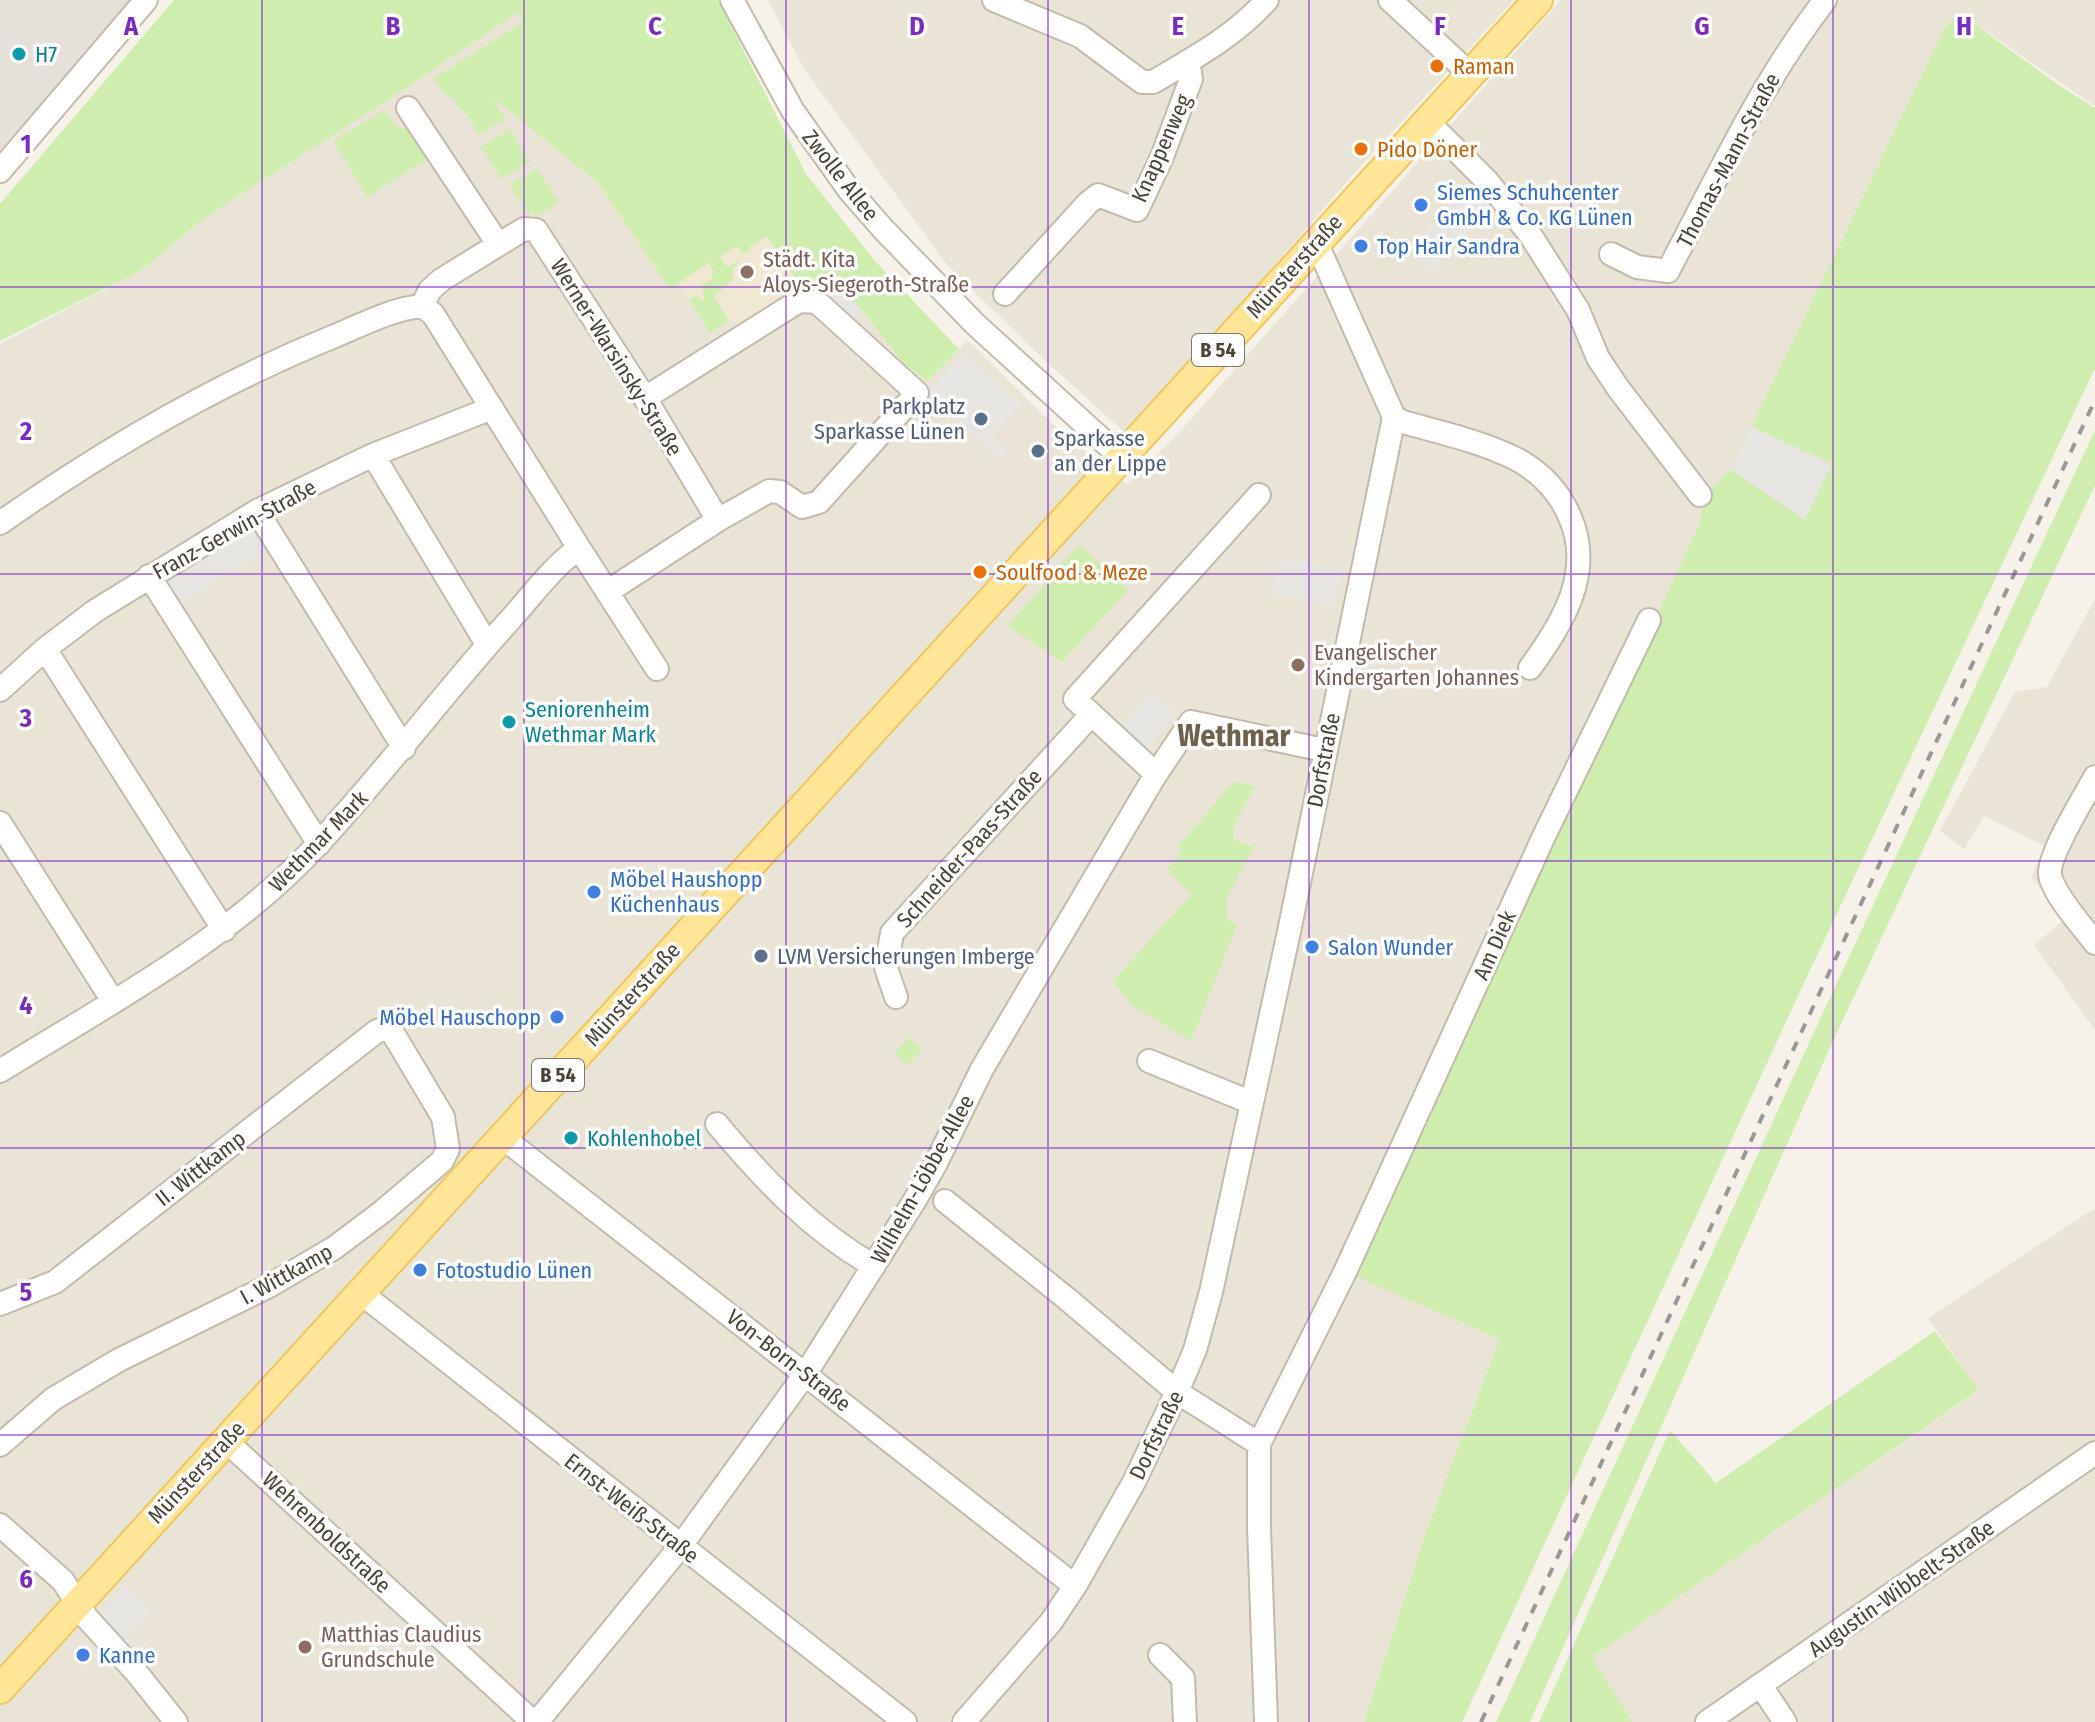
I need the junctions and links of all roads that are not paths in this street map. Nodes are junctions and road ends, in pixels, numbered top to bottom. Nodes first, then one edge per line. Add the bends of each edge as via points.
1 (146, 0) edge
2 (732, 0) edge
3 (994, 0) edge
4 (1267, 0) edge
5 (1390, 0) edge
6 (1825, 0) edge
7 (1534, 1) edge
8 (1034, 8) edge
9 (1188, 61) junction
10 (1469, 73) junction
11 (408, 108) dead end
12 (1426, 120) junction
13 (0, 171) edge
14 (1316, 242) junction
15 (498, 244) junction
16 (1611, 254) dead end
17 (1005, 294) dead end
18 (422, 306) junction
19 (645, 398) junction
20 (492, 408) junction
21 (1394, 417) junction
22 (373, 455) junction
23 (1122, 458) junction
24 (1259, 495) dead end
25 (1700, 495) dead end
26 (257, 511) junction
27 (718, 520) junction
28 (0, 523) edge
29 (579, 548) junction
30 (149, 576) junction
31 (607, 592) junction
32 (1649, 620) dead end
33 (487, 644) junction
34 (45, 649) junction
35 (1530, 668) dead end
36 (657, 669) dead end
37 (0, 690) edge
38 (1091, 715) junction
39 (404, 748) junction
40 (1324, 750) junction
41 (1156, 774) junction
42 (2095, 777) edge
43 (0, 823) edge
44 (319, 844) junction
45 (224, 930) junction
46 (2095, 943) edge
47 (896, 997) dead end
48 (113, 1001) junction
49 (394, 1034) joint
50 (1149, 1061) dead end
51 (0, 1070) edge
52 (1250, 1102) junction
53 (717, 1124) dead end
54 (502, 1137) junction
55 (945, 1201) dead end
56 (874, 1266) junction
57 (361, 1293) junction
58 (0, 1304) edge
59 (806, 1373) junction
60 (1177, 1392) junction
61 (226, 1441) junction
62 (1259, 1444) junction
63 (0, 1445) edge
64 (2095, 1453) edge
65 (0, 1525) edge
66 (680, 1547) junction
67 (1075, 1586) junction
68 (77, 1603) junction
69 (1160, 1655) dead end
70 (1761, 1686) junction
71 (0, 1689) edge
72 (176, 1722) edge
73 (535, 1722) edge
74 (905, 1722) edge
75 (964, 1722) edge
76 (1185, 1722) edge
77 (1266, 1722) edge
78 (1707, 1722) edge
79 (1785, 1722) edge

1 - 13 street
2 - 23 street, Zwolle Allee via 793,111 849,190 975,324
3 - 8 street
4 - 9 street, Knappenweg via 1248,21
5 - 10 street
6 - 16 street, Thomas-Mann-Straße via 1754,105 1668,271 1637,267
7 - 10 main road, Münsterstraße / B 54
8 - 9 street via 1142,82 1153,82
9 - 17 street, Knappenweg via 1191,79 1137,210 1098,195
10 - 12 main road, Münsterstraße / B 54
11 - 15 street
12 - 14 main road, Münsterstraße / B 54
12 - 25 street via 1488,182 1531,236 1578,310 1598,358
14 - 21 street
14 - 23 main road, Münsterstraße / B 54
15 - 18 street, Werner-Warsinsky-Straße via 441,280
15 - 19 street, Werner-Warsinsky-Straße via 524,229 536,230
18 - 20 street via 433,314
18 - 28 street via 389,314 222,386 72,472
19 - 27 street, Werner-Warsinsky-Straße
19 - 27 street via 799,301 817,302 917,393 819,502 802,507 769,491
20 - 22 street, Franz-Gerwin-Straße
20 - 29 street
21 - 35 street via 1521,462 1544,479 1565,506 1578,541 1578,579 1554,635
21 - 40 street, Dorfstraße
22 - 26 street, Franz-Gerwin-Straße
22 - 33 street
23 - 54 main road, Münsterstraße / B 54
24 - 38 street via 1075,699
26 - 30 street, Franz-Gerwin-Straße
26 - 39 street
27 - 31 street
29 - 31 street
29 - 33 street, Wethmar Mark via 558,563
30 - 34 street, Franz-Gerwin-Straße
30 - 44 street
31 - 36 street
32 - 62 street, Am Diek via 1345,1272
33 - 39 street, Wethmar Mark
34 - 37 street, Franz-Gerwin-Straße
34 - 45 street
38 - 41 street
38 - 47 street, Schneider-Paas-Straße via 892,933 886,968
39 - 44 street, Wethmar Mark
40 - 41 street, Wilhelm-Löbbe-Allee via 1191,722
40 - 52 street, Dorfstraße
41 - 56 street, Wilhelm-Löbbe-Allee via 982,1069 936,1163
42 - 46 street via 2054,855 2050,875
43 - 48 street
44 - 45 street, Wethmar Mark
45 - 48 street, Wethmar Mark
48 - 51 street, Wethmar Mark
49 - 58 street, II. Wittkamp via 387,1028 377,1031 55,1282
49 - 63 street, I. Wittkamp via 443,1117 448,1149 442,1161 334,1248 119,1360 53,1399
50 - 52 street
52 - 60 street, Dorfstraße via 1211,1292
53 - 56 street via 806,1218 840,1247
54 - 57 main road, Münsterstraße / B 54
54 - 59 street, Von-Born-Straße
55 - 60 street
56 - 59 street, Wilhelm-Löbbe-Allee
57 - 61 main road, Münsterstraße / B 54
57 - 66 street, Ernst-Weiß-Straße
59 - 66 street, Wilhelm-Löbbe-Allee
59 - 67 street, Von-Born-Straße
60 - 62 street
60 - 67 street, Dorfstraße
61 - 68 main road, Münsterstraße / B 54
61 - 73 street, Wehrenboldstraße
62 - 77 street
64 - 70 street, Augustin-Wibbelt-Straße
65 - 68 street via 63,1581
66 - 73 street, Wilhelm-Löbbe-Allee
66 - 74 street, Ernst-Weiß-Straße
67 - 75 street, Dorfstraße via 1051,1622
68 - 71 main road, Münsterstraße / B 54
68 - 72 street
69 - 76 street via 1183,1678
70 - 78 street, Augustin-Wibbelt-Straße
70 - 79 street

